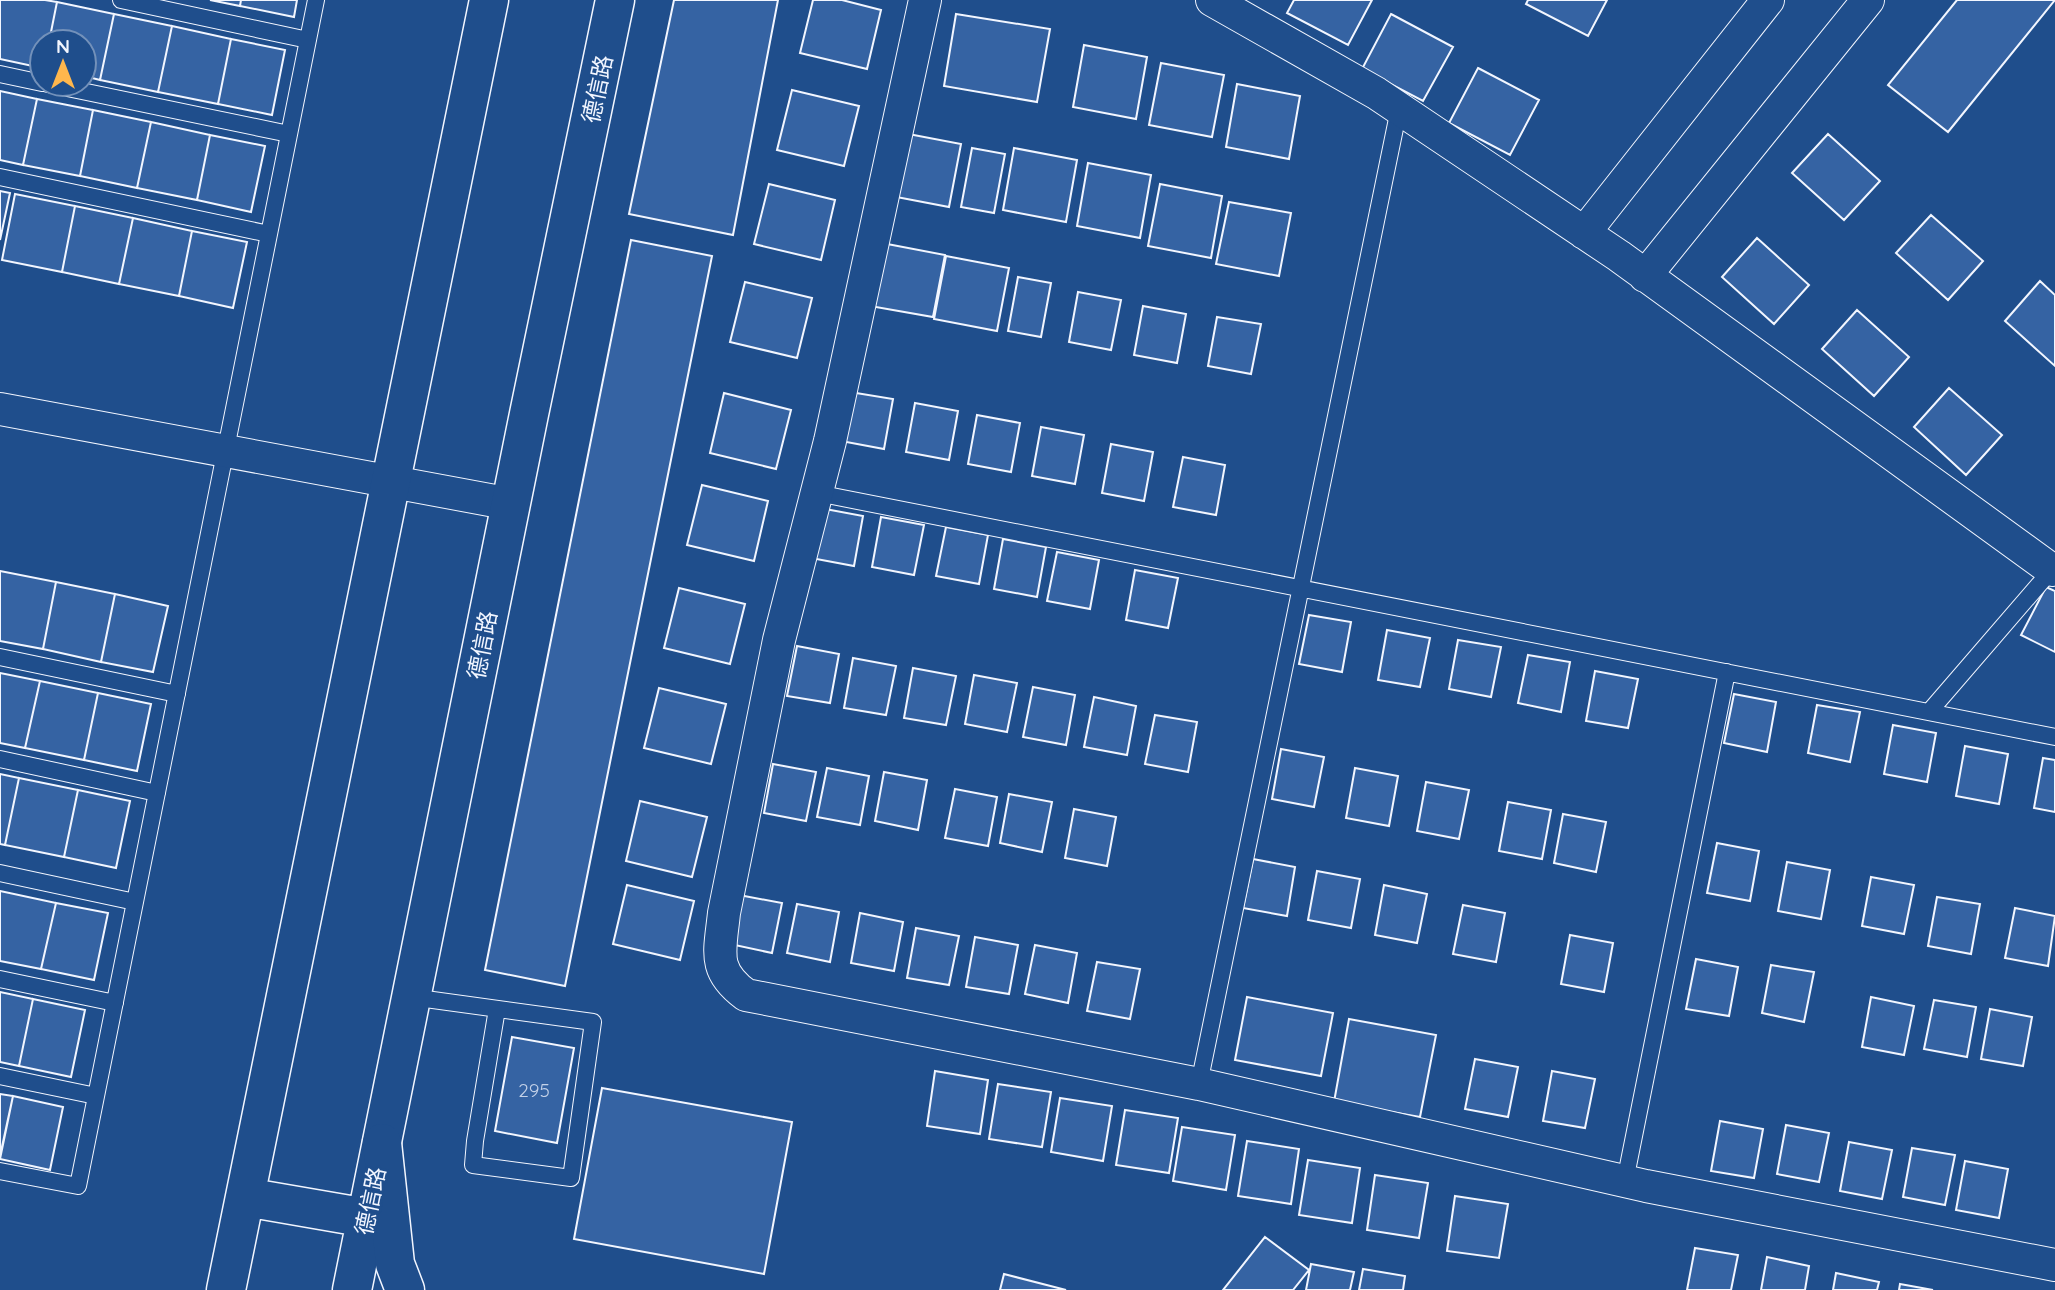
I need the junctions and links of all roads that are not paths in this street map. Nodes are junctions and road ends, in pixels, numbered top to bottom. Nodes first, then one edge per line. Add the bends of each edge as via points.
1 (121, 0) edge
2 (316, 0) edge
3 (489, 0) edge
4 (615, 0) edge
5 (925, 0) edge
6 (1212, 0) edge
7 (1768, 0) edge
8 (1868, 0) edge
9 (307, 40) junction
10 (0, 74) edge
11 (28, 80) edge
12 (98, 94) edge
13 (1399, 108) junction
14 (289, 134) junction
15 (0, 177) edge
16 (1584, 233) junction
17 (269, 234) junction
18 (1645, 276) junction
19 (0, 410) edge
20 (225, 451) junction
21 (389, 482) junction
22 (817, 493) junction
23 (511, 504) junction
24 (2054, 568) edge
25 (1300, 588) junction
26 (0, 657) edge
27 (1727, 672) junction
28 (177, 694) junction
29 (1929, 712) junction
30 (2055, 737) edge
31 (0, 760) edge
32 (157, 793) junction
33 (0, 873) edge
34 (135, 902) junction
35 (0, 979) edge
36 (411, 997) junction
37 (115, 1003) junction
38 (497, 1009) junction
39 (0, 1076) edge
40 (1199, 1084) junction
41 (96, 1096) junction
42 (382, 1143) junction
43 (0, 1171) edge
44 (1625, 1181) junction
45 (245, 1197) junction
46 (367, 1218) junction
47 (2054, 1260) edge
48 (226, 1290) edge
49 (352, 1290) edge
50 (405, 1290) edge

1 - 9 lane
2 - 9 lane
3 - 21 main road
4 - 23 main road, 德信路
5 - 22 street
6 - 13 street
7 - 16 street
8 - 18 street
9 - 14 lane
10 - 11 lane
12 - 14 lane
13 - 16 street
13 - 25 lane
14 - 17 lane
15 - 17 lane
16 - 18 street
17 - 20 lane
18 - 24 street
19 - 20 street
20 - 21 street
20 - 28 lane
21 - 23 street
21 - 45 main road
22 - 25 lane
22 - 40 street via 779,640 724,913 720,948 722,969 730,984 747,996
23 - 36 main road, 德信路
24 - 29 lane
25 - 27 lane
25 - 40 lane
26 - 28 lane
27 - 29 lane
27 - 44 lane
28 - 32 lane
29 - 30 lane
31 - 32 lane
32 - 34 lane
33 - 34 lane
34 - 37 lane
35 - 37 lane
36 - 38 lane
36 - 42 main road, 德信路
37 - 41 lane
38 - 38 lane via 473,1165 572,1178 593,1022
39 - 41 lane
40 - 44 street
41 - 43 lane via 78,1186
42 - 46 main road, 德信路
42 - 50 main road via 395,1264
44 - 47 street
45 - 46 main road
45 - 48 main road
46 - 49 main road, 德信路

